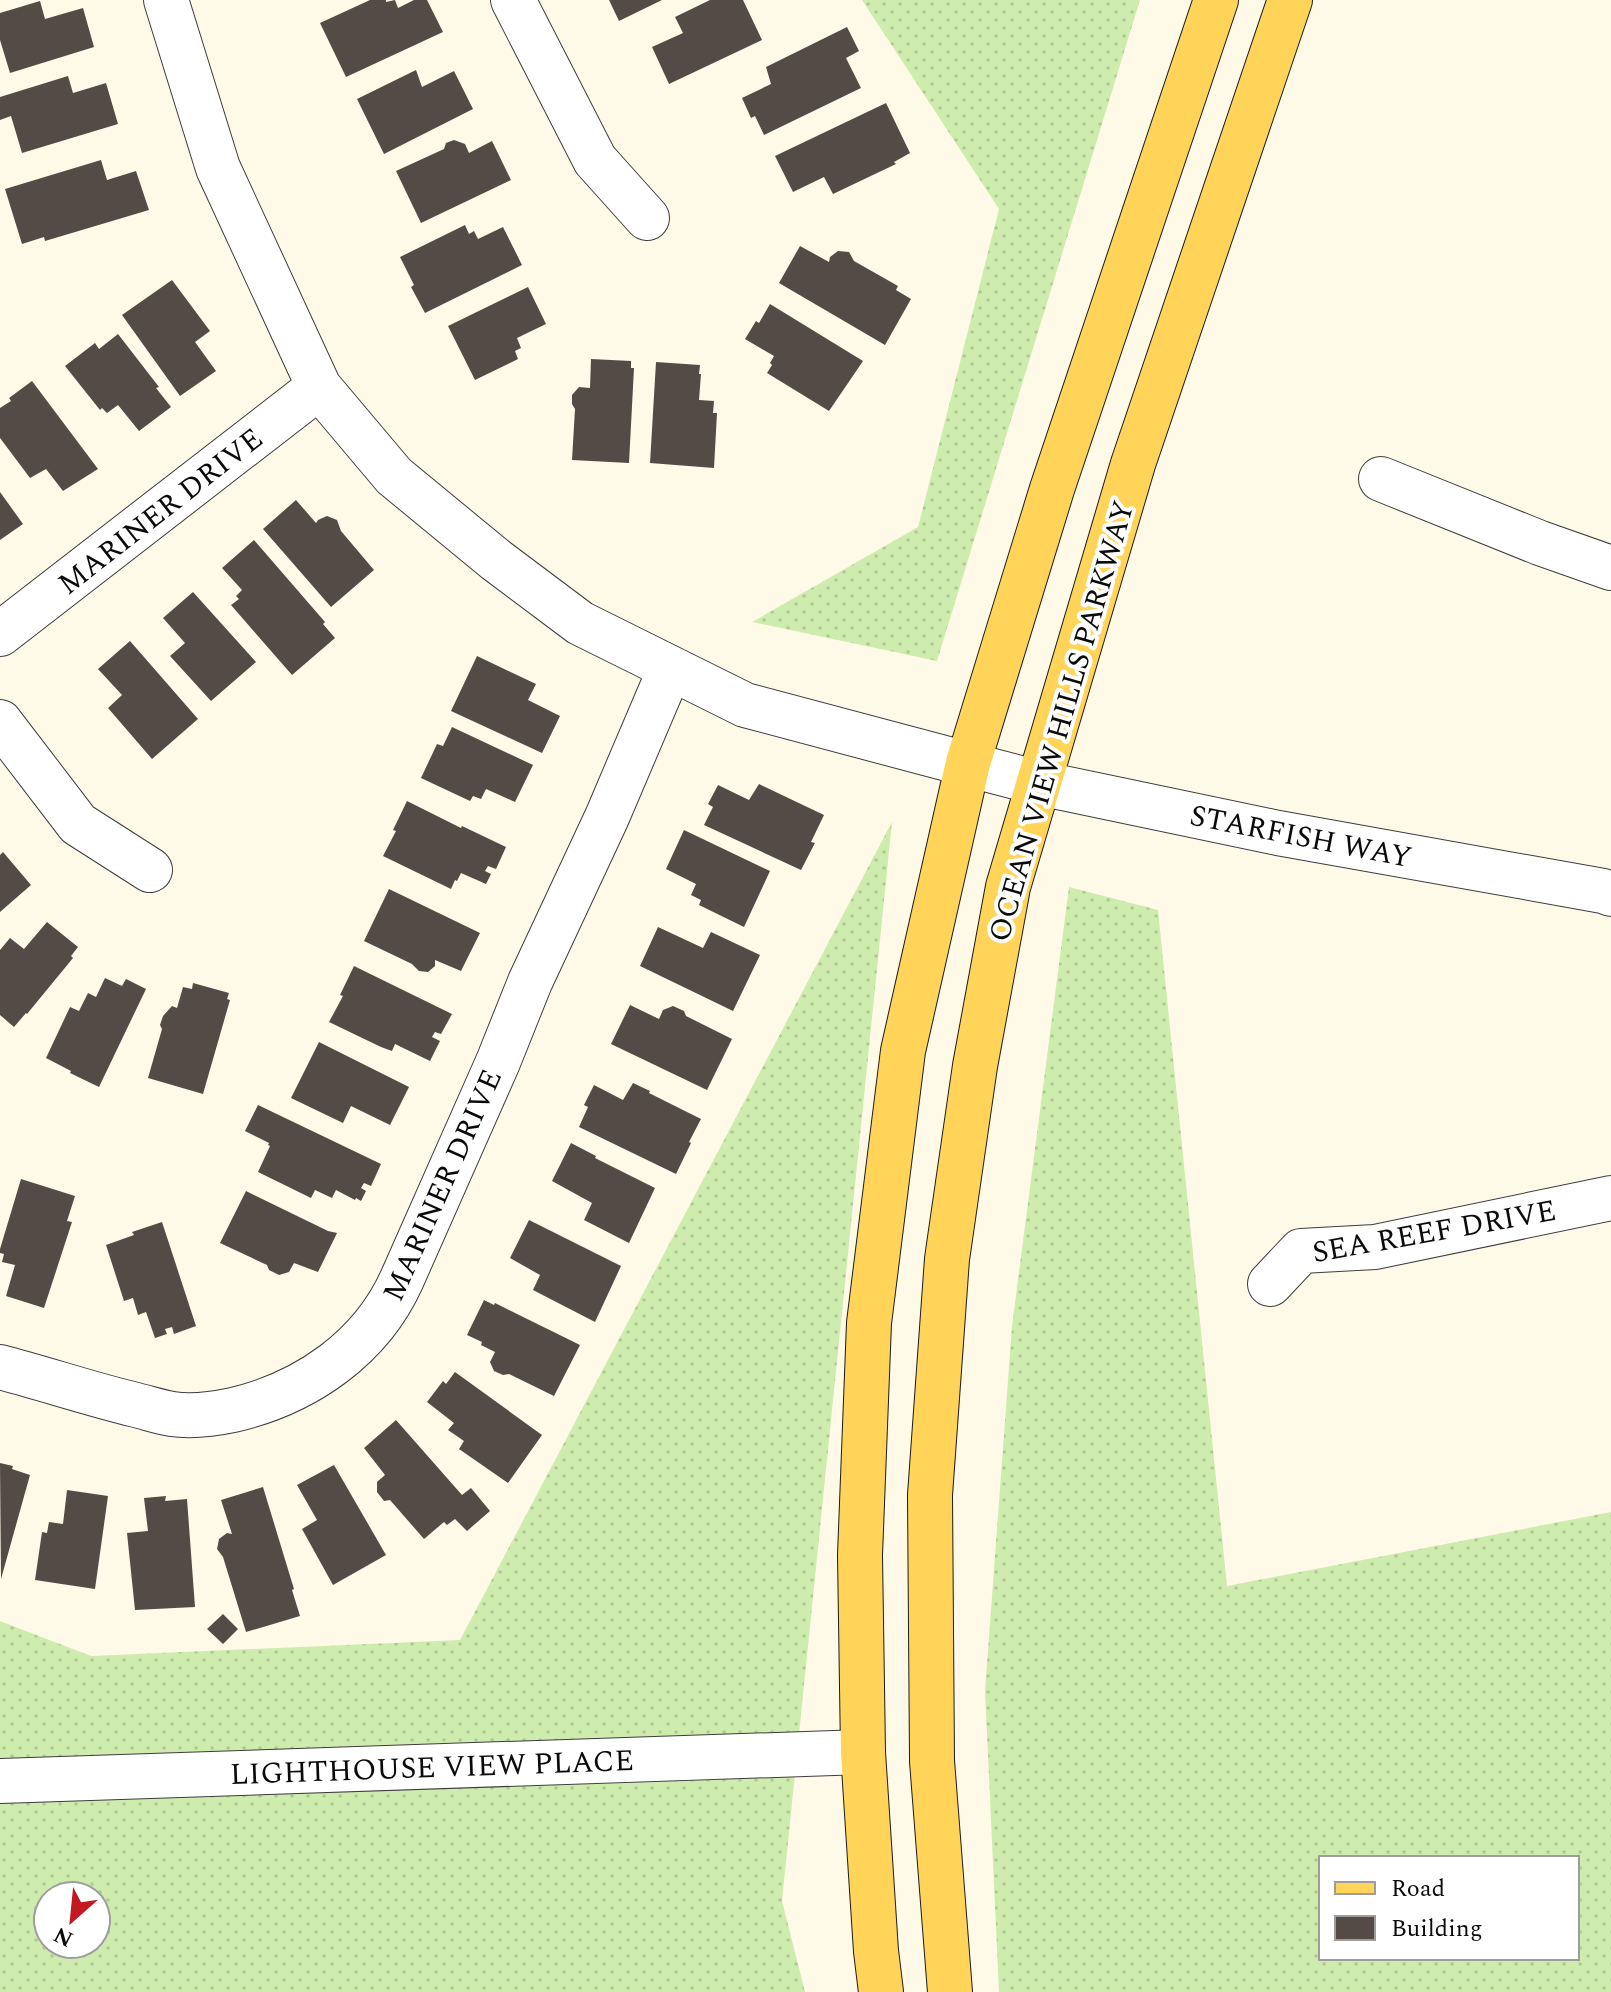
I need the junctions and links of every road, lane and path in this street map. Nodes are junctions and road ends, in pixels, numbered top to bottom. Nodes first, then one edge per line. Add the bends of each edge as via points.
1 (166, 0) edge
2 (513, 0) edge
3 (1216, 0) edge
4 (1290, 0) edge
5 (647, 218) dead end
6 (319, 387) junction
7 (1381, 479) dead end
8 (1611, 568) edge
9 (0, 634) edge
10 (670, 669) junction
11 (0, 722) edge
12 (981, 767) junction
13 (1039, 783) junction
14 (150, 870) dead end
15 (1611, 894) edge
16 (1611, 1198) edge
17 (1270, 1284) dead end
18 (0, 1367) edge
19 (863, 1752) junction
20 (0, 1781) edge
21 (881, 1992) edge
22 (950, 1992) edge

1 - 6 street, STARFISH WAY via 218,168
2 - 5 street via 595,160
3 - 12 main road via 1052,489
4 - 13 main road, OCEAN VIEW HILLS PARKWAY via 1133,464
6 - 9 street, MARINER DRIVE
6 - 10 street, STARFISH WAY via 394,476 496,560 580,623
7 - 8 street
10 - 12 street, STARFISH WAY via 745,705
10 - 18 street, MARINER DRIVE via 402,1279 371,1329 326,1371 301,1386 250,1406 205,1414 174,1414
11 - 14 street via 78,824
12 - 13 street, STARFISH WAY
12 - 19 main road via 903,1051 869,1323 860,1555
13 - 15 street, STARFISH WAY
13 - 22 main road, OCEAN VIEW HILLS PARKWAY via 1008,887 947,1259 930,1511 932,1761
16 - 17 street, SEA REEF DRIVE via 1375,1247 1301,1251
19 - 20 street, LIGHTHOUSE VIEW PLACE
19 - 21 main road

